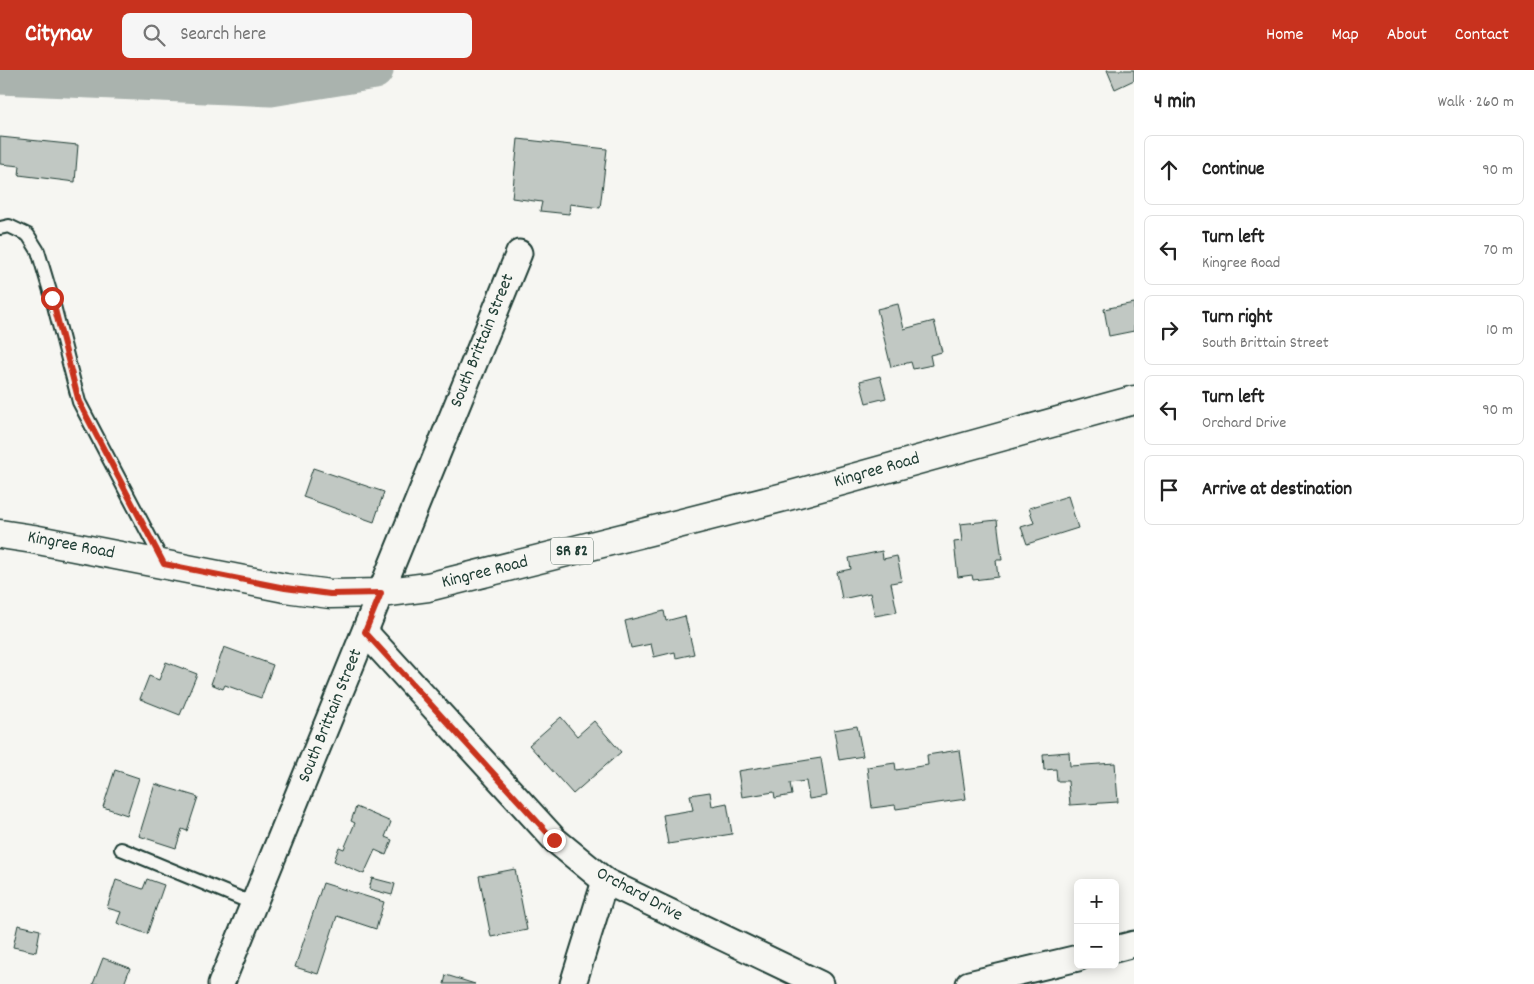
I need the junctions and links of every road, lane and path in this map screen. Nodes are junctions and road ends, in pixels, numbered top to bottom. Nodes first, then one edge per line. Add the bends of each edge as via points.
1 (0, 228) edge
2 (519, 253) dead end
3 (1134, 400) edge
4 (0, 534) edge
5 (164, 564) junction
6 (381, 593) junction
7 (365, 632) junction
8 (121, 849) dead end
9 (605, 881) junction
10 (254, 904) junction
11 (1134, 944) edge
12 (1119, 948) edge
13 (1074, 959) edge
14 (221, 984) edge
15 (573, 984) edge
16 (820, 984) edge
17 (969, 984) edge

1 - 5 lane via 10,226 28,235 38,251 79,402
2 - 6 street, South Brittain Street
3 - 6 main road, Kingree Road / SR 82 via 788,496 428,587
4 - 5 main road, Kingree Road / SR 82
5 - 6 main road, Kingree Road / SR 82 via 321,593
6 - 7 street, South Brittain Street
7 - 9 street, Orchard Drive via 554,840
7 - 10 street, South Brittain Street
8 - 10 lane
9 - 15 street
9 - 16 street, Orchard Drive
10 - 14 street, South Brittain Street
11 - 12 street
13 - 17 street

